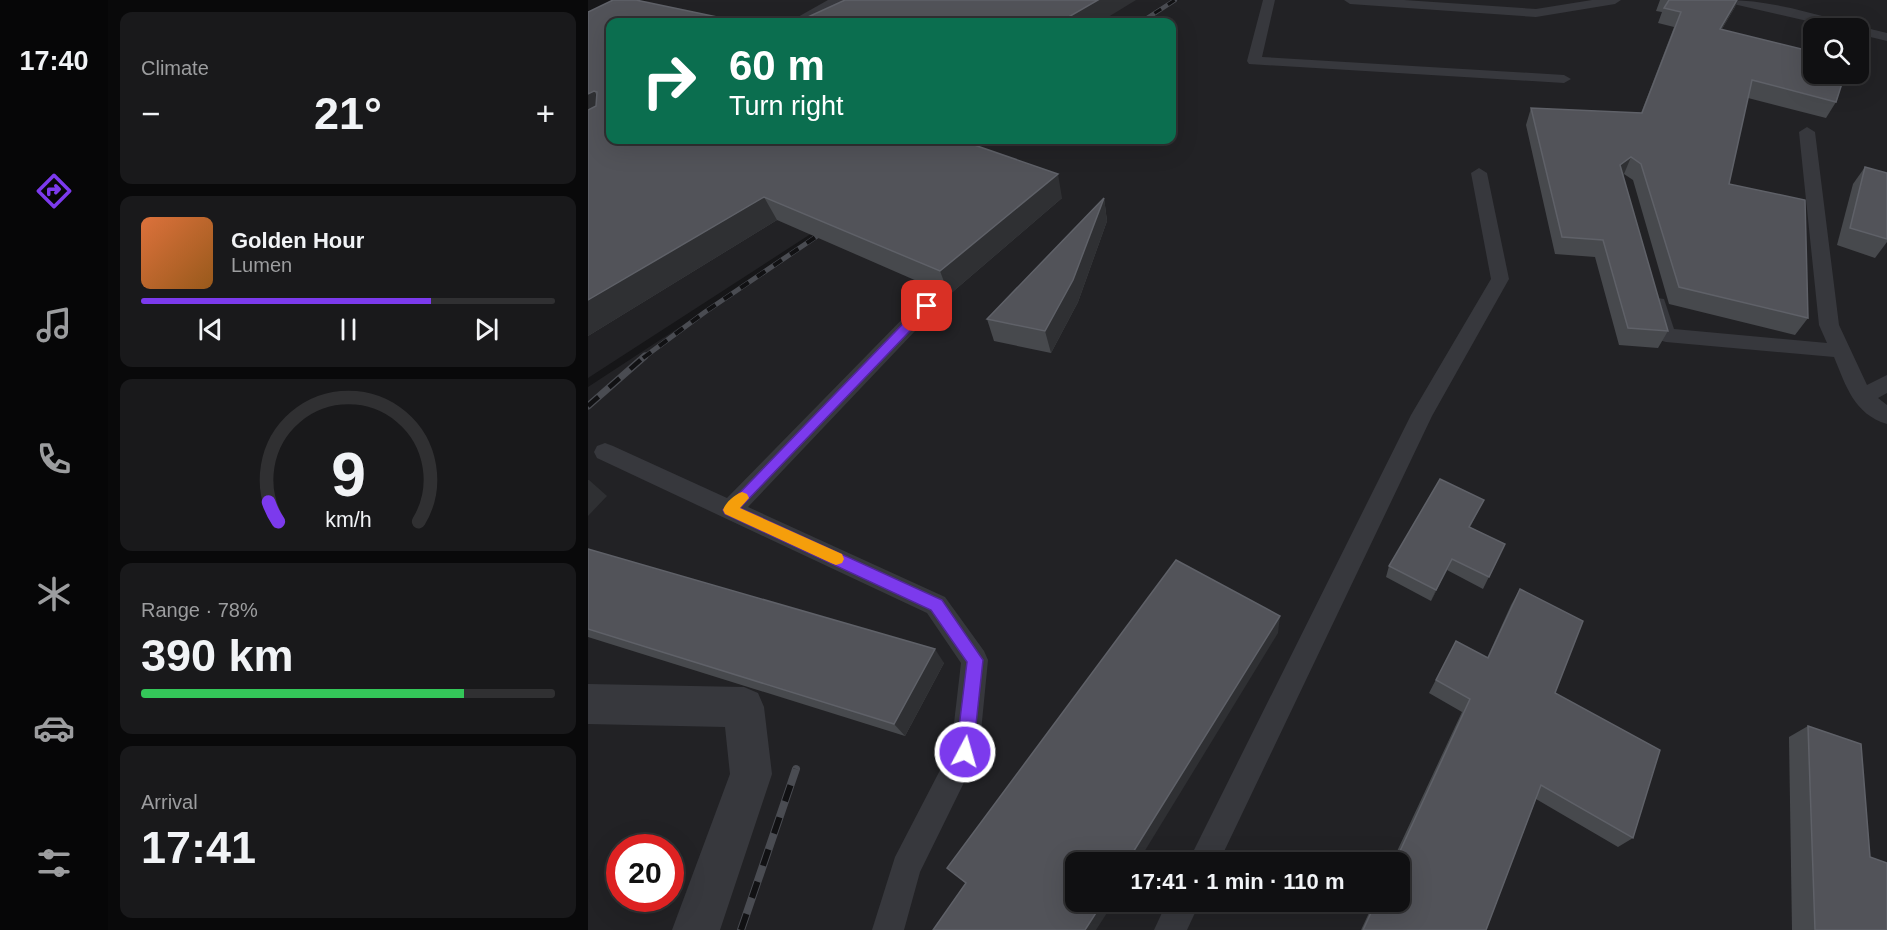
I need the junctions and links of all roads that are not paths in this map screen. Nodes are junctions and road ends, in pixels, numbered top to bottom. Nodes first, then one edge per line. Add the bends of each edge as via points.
1 (838, 0) edge
2 (1269, 0) edge
3 (1350, 0) edge
4 (1614, 0) edge
5 (1733, 0) edge
6 (804, 18) edge
7 (1810, 18) edge
8 (1869, 33) edge
9 (1887, 37) edge
10 (1564, 79) dead end
11 (1807, 132) dead end
12 (1479, 173) dead end
13 (1654, 291) edge
14 (927, 306) dead end
15 (1841, 351) junction
16 (1887, 383) edge
17 (1862, 398) junction
18 (1887, 416) edge
19 (605, 452) dead end
20 (730, 510) junction
21 (588, 704) edge
22 (1208, 852) edge
23 (1179, 912) edge
24 (696, 930) edge
25 (888, 930) edge
26 (1170, 930) edge

1 - 6 lane
2 - 10 lane via 1254,61
3 - 4 lane via 1536,13
5 - 7 lane
8 - 9 lane
11 - 15 lane via 1829,325
12 - 22 lane via 1500,279 1422,415
13 - 15 lane via 1666,335
14 - 20 lane
15 - 17 lane
16 - 17 lane
17 - 18 lane
19 - 20 lane
20 - 25 lane via 936,605 975,660 965,752 906,868
21 - 24 street via 744,707 751,774
23 - 26 lane

